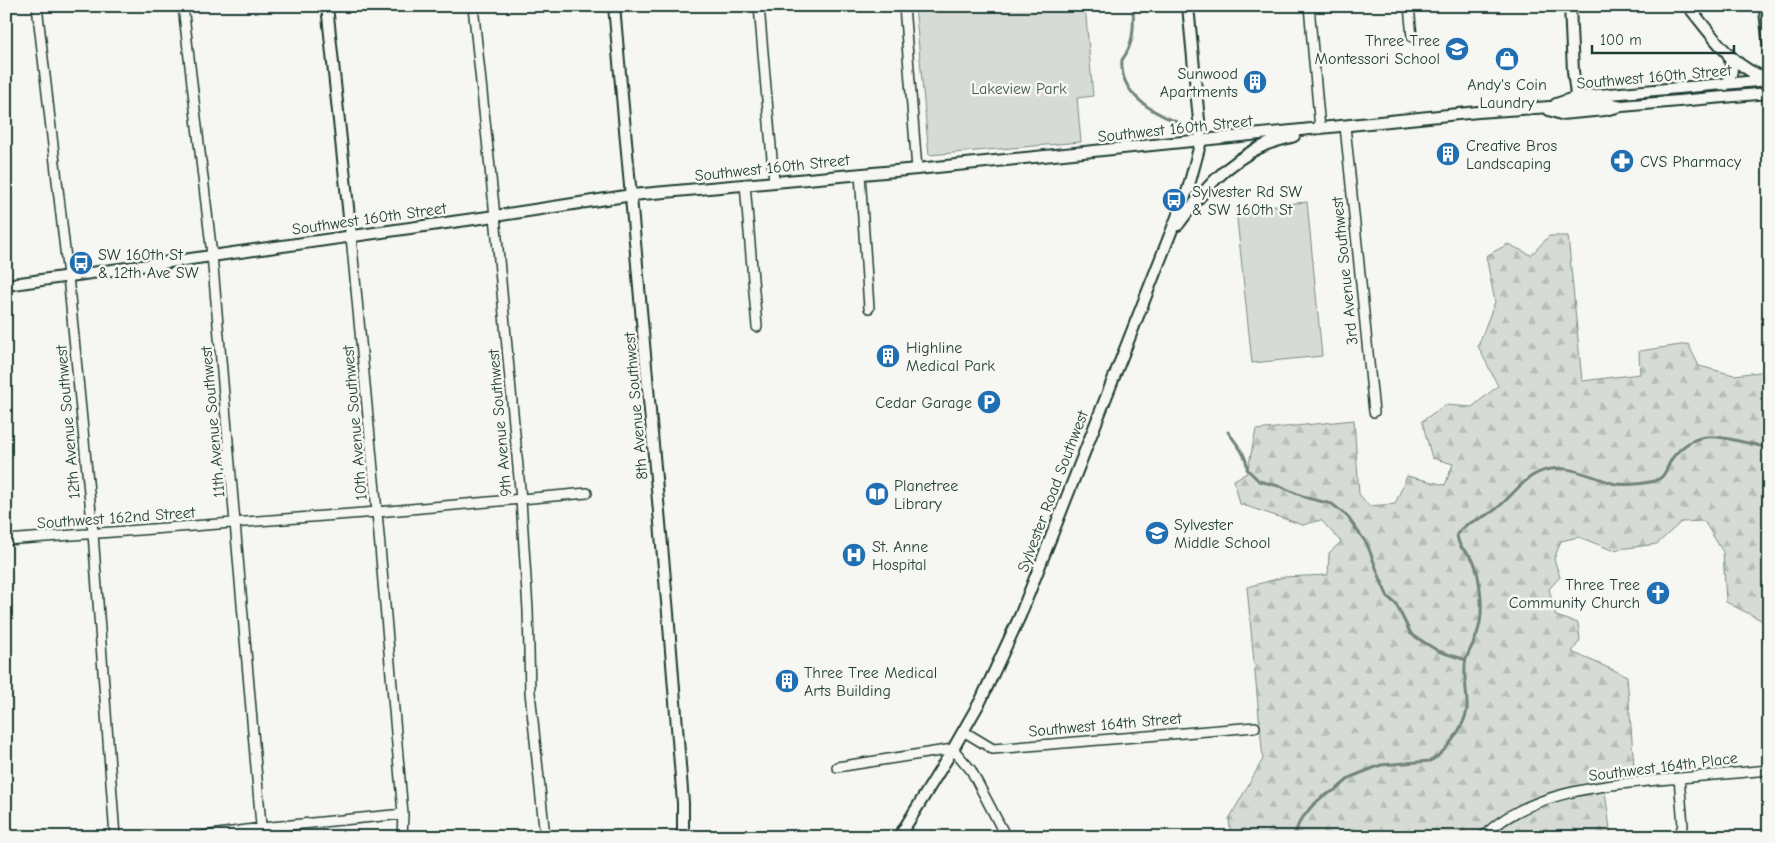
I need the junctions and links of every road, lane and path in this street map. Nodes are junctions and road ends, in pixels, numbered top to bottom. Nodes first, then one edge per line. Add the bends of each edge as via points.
1 (37, 6) edge
2 (183, 6) edge
3 (327, 6) edge
4 (473, 6) edge
5 (614, 6) edge
6 (759, 6) edge
7 (904, 6) edge
8 (1188, 6) edge
9 (1309, 6) edge
10 (1409, 6) edge
11 (1570, 6) edge
12 (1688, 6) edge
13 (1765, 6) edge
14 (1412, 37) dead end
15 (1769, 43) edge
16 (1728, 53) junction
17 (1769, 79) edge
18 (1726, 85) junction
19 (1769, 93) edge
20 (1577, 101) junction
21 (1622, 106) junction
22 (1543, 108) junction
23 (1345, 126) junction
24 (1318, 129) junction
25 (1201, 141) junction
26 (916, 169) junction
27 (860, 174) junction
28 (774, 182) junction
29 (745, 184) junction
30 (632, 195) junction
31 (495, 216) junction
32 (351, 236) junction
33 (1170, 236) junction
34 (212, 255) junction
35 (68, 276) junction
36 (6, 285) edge
37 (869, 308) dead end
38 (757, 328) dead end
39 (1374, 412) dead end
40 (587, 493) dead end
41 (521, 500) junction
42 (377, 512) junction
43 (235, 522) junction
44 (93, 533) junction
45 (6, 540) edge
46 (1255, 727) dead end
47 (963, 731) junction
48 (953, 749) junction
49 (837, 768) dead end
50 (1769, 770) edge
51 (1679, 778) junction
52 (403, 814) junction
53 (261, 832) edge
54 (114, 837) edge
55 (197, 837) edge
56 (402, 837) edge
57 (545, 837) edge
58 (683, 837) edge
59 (899, 837) edge
60 (1006, 837) edge
61 (1483, 837) edge
62 (1679, 837) edge

1 - 35 street, 12th Avenue Southwest
2 - 34 street, 11th Avenue Southwest
3 - 32 street, 10th Avenue Southwest
4 - 31 street, 9th Avenue Southwest
5 - 30 street, 8th Avenue Southwest
6 - 28 street
7 - 26 street
8 - 25 street, Sylvester Road Southwest
9 - 24 street
10 - 14 street
11 - 20 street via 1572,71
12 - 16 street
13 - 15 main road
16 - 17 street via 1750,72
16 - 18 street via 1733,71
17 - 18 street, Southwest 160th Street
18 - 20 street, Southwest 160th Street
19 - 21 street, Southwest 160th Street
20 - 21 street, Southwest 160th Street
20 - 22 street, Southwest 160th Street
21 - 22 street, Southwest 160th Street via 1561,114
22 - 23 street, Southwest 160th Street
23 - 24 street, Southwest 160th Street
23 - 39 street, 3rd Avenue Southwest
24 - 25 street, Southwest 160th Street
24 - 33 street via 1265,145 1237,160 1201,194
25 - 26 street, Southwest 160th Street
25 - 33 street, Sylvester Road Southwest via 1194,171
26 - 27 street, Southwest 160th Street
27 - 28 street, Southwest 160th Street
27 - 37 street
28 - 29 street, Southwest 160th Street
29 - 30 street, Southwest 160th Street
29 - 38 street
30 - 31 street, Southwest 160th Street
30 - 58 street, 8th Avenue Southwest via 667,594
31 - 32 street, Southwest 160th Street
31 - 41 street, 9th Avenue Southwest
32 - 34 street, Southwest 160th Street
32 - 42 street, 10th Avenue Southwest
33 - 47 street, Sylvester Road Southwest via 1020,616
34 - 35 street, Southwest 160th Street
34 - 43 street, 11th Avenue Southwest
35 - 36 street, Southwest 160th Street
35 - 44 street, 12th Avenue Southwest
40 - 41 street, Southwest 162nd Street
41 - 42 street, Southwest 162nd Street
41 - 57 street, 9th Avenue Southwest via 530,692
42 - 43 street, Southwest 162nd Street
42 - 52 street, 10th Avenue Southwest
43 - 44 street, Southwest 162nd Street
43 - 53 street, 11th Avenue Southwest
44 - 45 street, Southwest 162nd Street
44 - 54 street, 12th Avenue Southwest
46 - 47 street, Southwest 164th Street via 993,749
47 - 48 street, Sylvester Road Southwest
48 - 49 street
48 - 59 street, Sylvester Road Southwest
48 - 60 street via 971,770
50 - 51 street, Southwest 164th Place
51 - 61 street, Southwest 164th Place via 1613,785 1538,803 1512,813
51 - 62 street via 1683,825
52 - 53 street
52 - 56 street, 10th Avenue Southwest
53 - 55 street

